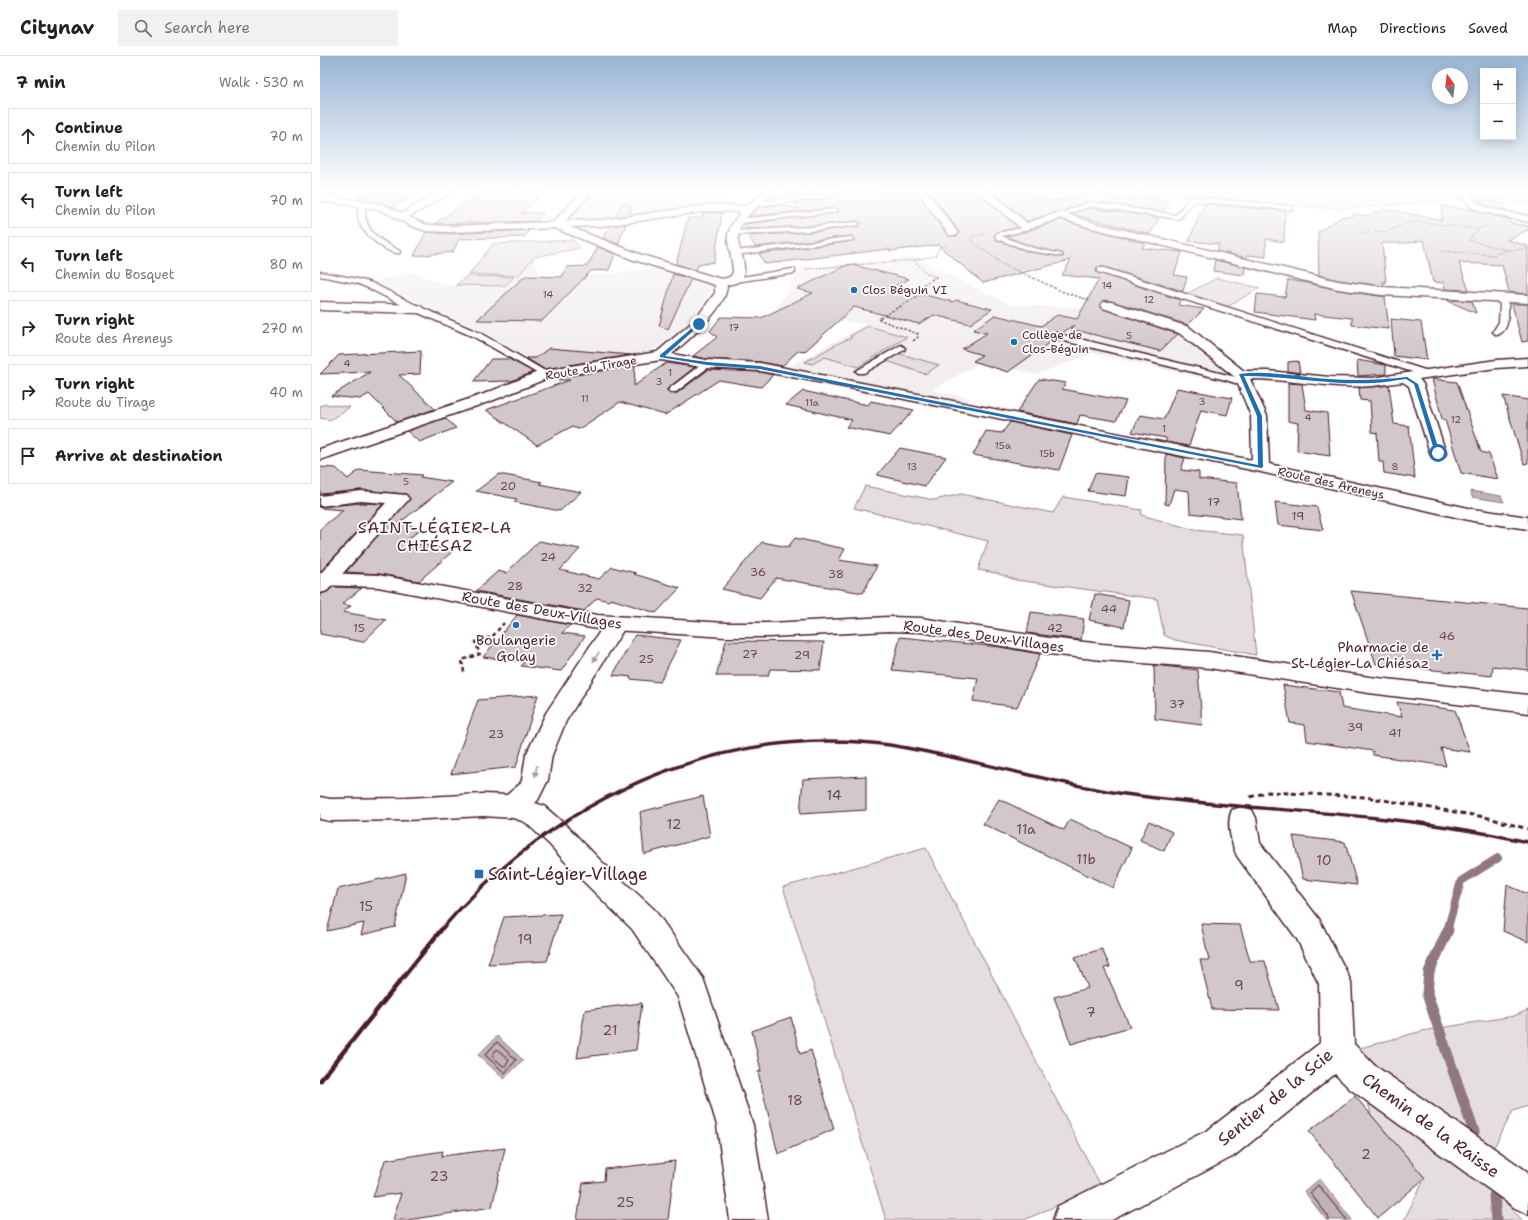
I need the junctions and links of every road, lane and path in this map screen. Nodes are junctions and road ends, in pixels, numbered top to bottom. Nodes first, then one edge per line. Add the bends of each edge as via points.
1 (386, 245) edge
2 (606, 245) edge
3 (732, 245) edge
4 (799, 245) edge
5 (978, 245) edge
6 (1019, 245) edge
7 (1174, 245) edge
8 (1489, 245) edge
9 (947, 246) dead end
10 (1528, 249) edge
11 (1507, 250) junction
12 (1441, 251) dead end
13 (398, 252) dead end
14 (735, 253) junction
15 (1060, 255) dead end
16 (913, 260) junction
17 (1101, 270) dead end
18 (792, 271) joint
19 (320, 274) edge
20 (728, 282) junction
21 (1497, 297) junction
22 (1528, 299) edge
23 (1107, 305) joint
24 (320, 306) edge
25 (417, 309) junction
26 (1497, 332) dead end
27 (1055, 336) dead end
28 (901, 348) joint
29 (661, 356) junction
30 (1528, 362) edge
31 (707, 364) junction
32 (861, 371) dead end
33 (545, 374) junction
34 (1428, 374) junction
35 (1407, 378) junction
36 (1243, 379) junction
37 (673, 390) dead end
38 (1438, 453) dead end
39 (320, 456) edge
40 (1261, 467) junction
41 (320, 501) edge
42 (1528, 523) edge
43 (322, 581) edge
44 (505, 617) dead end
45 (616, 624) junction
46 (464, 672) dead end
47 (1528, 704) edge
48 (513, 807) junction
49 (320, 808) edge
50 (1242, 818) joint
51 (1528, 829) edge
52 (1336, 1051) junction
53 (1528, 1195) edge
54 (749, 1220) edge
55 (1072, 1220) edge

1 - 13 lane
2 - 20 street via 687,273
3 - 14 street
4 - 14 lane
5 - 23 path via 1002,264 1062,291
6 - 15 lane
7 - 21 street via 1338,285 1382,291
8 - 11 path
9 - 16 path via 940,247 935,256
10 - 11 path
11 - 12 path via 1494,255
14 - 20 street via 740,273
16 - 18 path
16 - 28 path via 925,272 936,277 914,290 924,293 878,319 918,334 918,337
17 - 34 lane
18 - 20 lane
19 - 25 lane via 364,283
20 - 29 street via 699,324
21 - 22 street
21 - 26 lane via 1504,303 1504,319
23 - 36 street via 1184,330
24 - 25 street
25 - 33 lane via 477,334
27 - 36 lane via 1229,378
28 - 32 lane
29 - 31 street, Route des Areneys
29 - 33 street, Route du Tirage
30 - 34 street
31 - 37 lane
31 - 40 street, Route des Areneys via 760,368
33 - 39 street, Route du Tirage via 489,397
34 - 35 street
35 - 36 street via 1372,382 1268,375
35 - 38 street via 1416,384
36 - 40 street via 1259,416
40 - 42 street, Route des Areneys via 1458,512
41 - 43 street via 361,496 400,499
43 - 45 street, Route des Deux-Villages via 378,581
44 - 46 path via 505,622 492,637 475,642 480,654 462,660
45 - 47 street, Route des Deux-Villages via 761,630 916,625 1049,646 1210,660 1369,685
45 -> 48 street via 555,719 539,755 535,780 529,792
48 - 49 street via 483,805 407,809
48 - 54 street via 534,814 643,919 692,989 735,1125
50 - 51 path via 1244,798 1268,792 1307,793 1365,797 1485,817
50 - 52 street, Sentier de la Scie via 1247,847 1308,929 1335,982
52 - 53 street, Chemin de la Raisse via 1362,1077
52 - 55 street, Sentier de la Scie via 1221,1144

